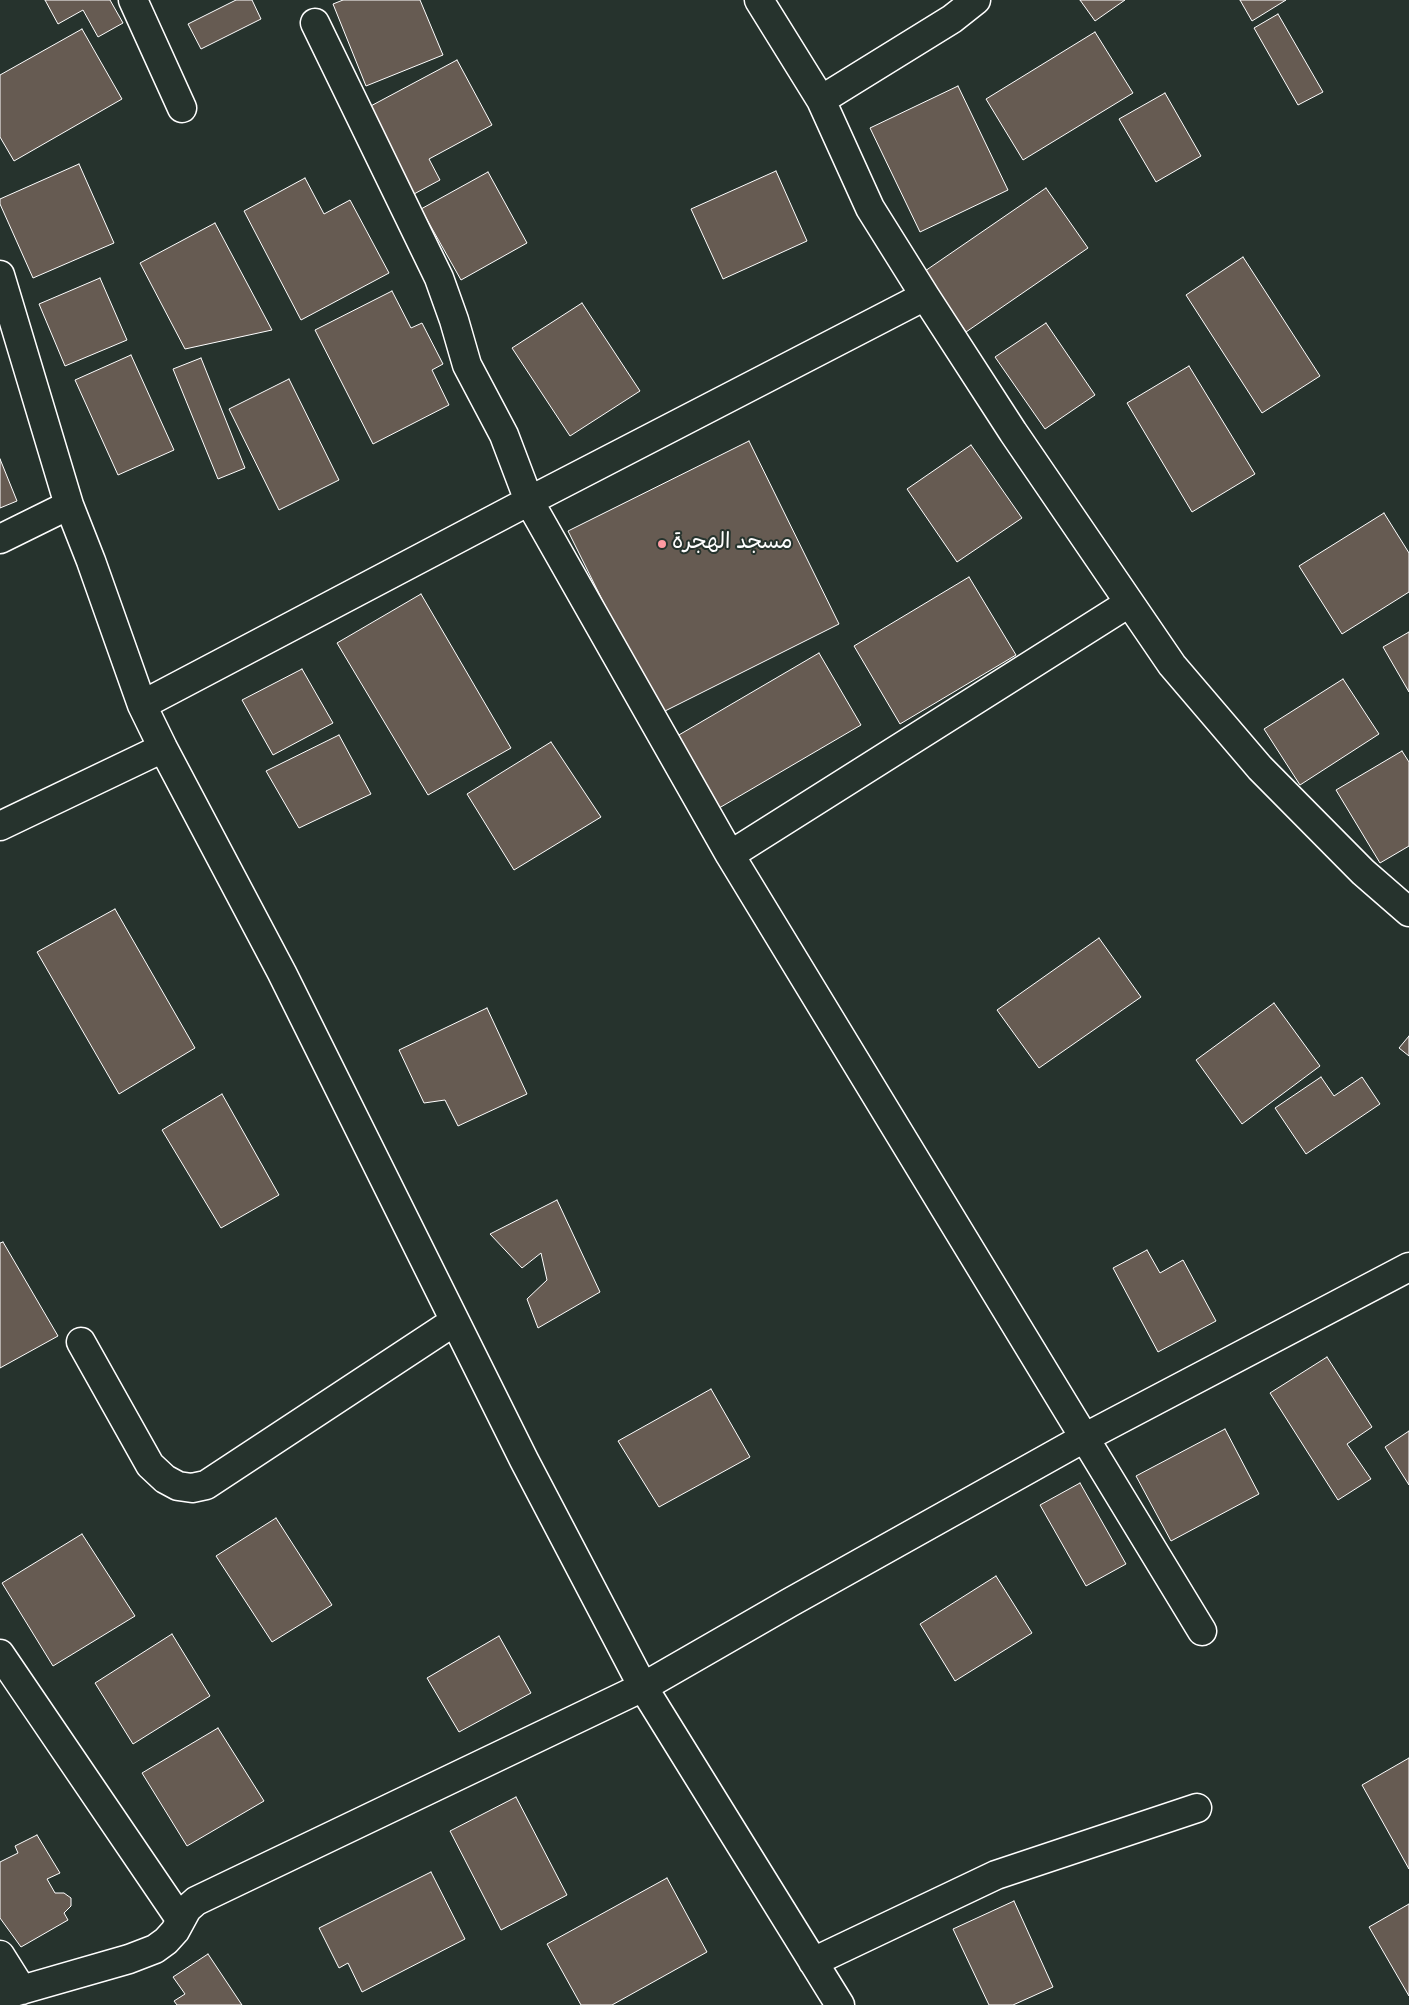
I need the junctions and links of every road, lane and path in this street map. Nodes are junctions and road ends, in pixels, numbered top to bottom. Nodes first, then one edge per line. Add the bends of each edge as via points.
1 (133, 0) edge
2 (759, 0) edge
3 (976, 0) edge
4 (315, 24) dead end
5 (821, 100) junction
6 (182, 108) dead end
7 (0, 275) edge
8 (925, 296) junction
9 (529, 501) junction
10 (69, 505) junction
11 (0, 539) edge
12 (1129, 603) junction
13 (142, 705) junction
14 (163, 748) junction
15 (0, 826) edge
16 (730, 856) junction
17 (1409, 911) edge
18 (1409, 1267) edge
19 (455, 1321) junction
20 (81, 1342) dead end
21 (1084, 1438) junction
22 (1202, 1631) dead end
23 (0, 1654) edge
24 (643, 1687) junction
25 (1197, 1808) dead end
26 (180, 1920) junction
27 (0, 1956) edge
28 (813, 1962) junction
29 (11, 1993) edge
30 (840, 2005) edge

1 - 6 street
2 - 5 street
3 - 5 street via 952,19
4 - 9 street via 439,278 467,365 504,435
5 - 8 street via 870,208
7 - 10 street
8 - 9 street
8 - 12 street
9 - 13 street
9 - 16 street
10 - 11 street
10 - 13 street
12 - 16 street
12 - 17 street via 1172,665 1260,768 1363,872
13 - 14 street
14 - 15 street
14 - 19 street via 282,973
16 - 21 street
18 - 21 street
19 - 20 street via 206,1485 192,1488 178,1486 165,1479 150,1465
19 - 24 street
21 - 22 street
21 - 24 street
23 - 26 street
24 - 26 street via 196,1901
24 - 28 street
25 - 28 street via 996,1875
26 - 29 street via 166,1941 149,1951
27 - 29 street
28 - 30 street

